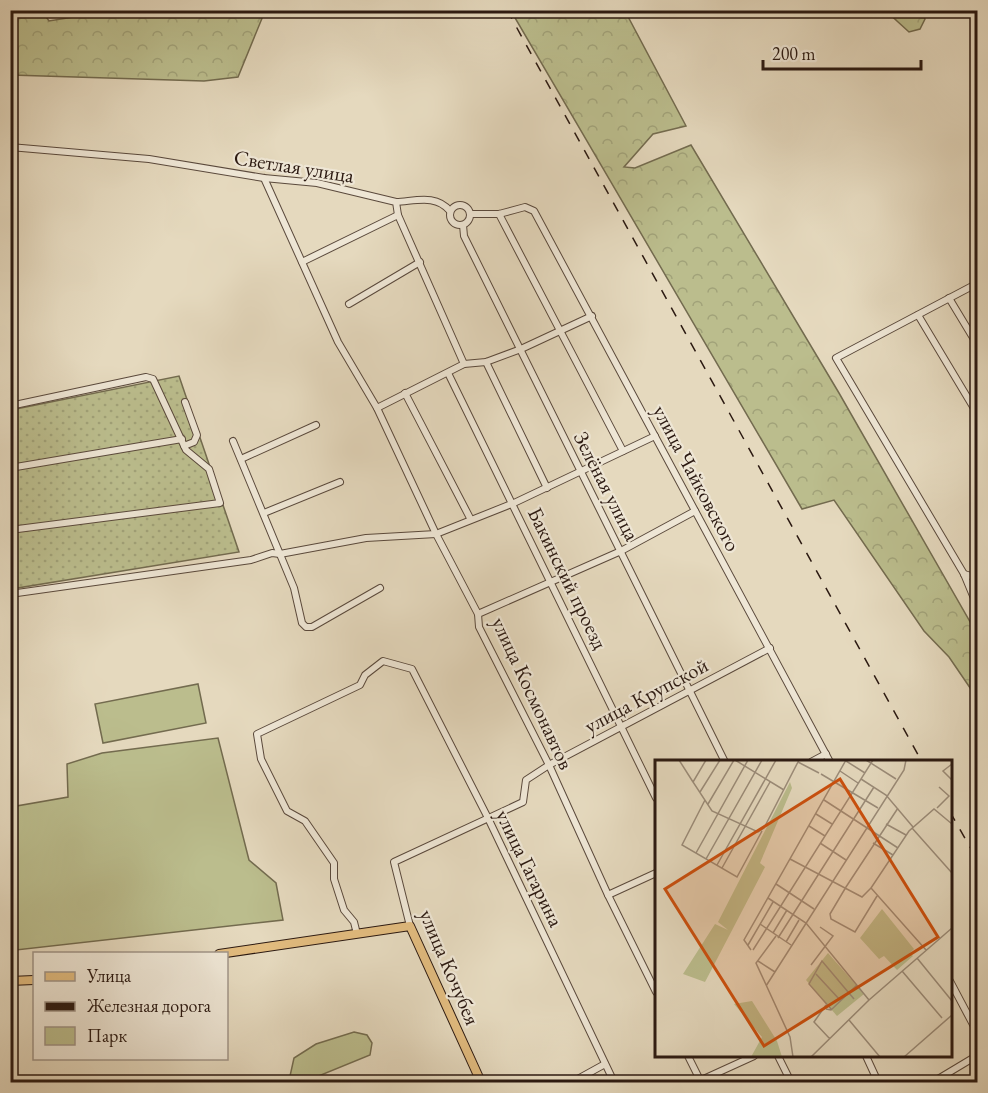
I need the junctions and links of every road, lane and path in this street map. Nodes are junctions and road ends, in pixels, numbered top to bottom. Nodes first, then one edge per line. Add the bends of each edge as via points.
1 (10, 147) edge
2 (264, 178) junction
3 (396, 202) junction
4 (450, 211) junction
5 (470, 214) junction
6 (499, 214) junction
7 (398, 215) junction
8 (463, 225) junction
9 (302, 262) junction
10 (420, 262) junction
11 (978, 283) edge
12 (949, 298) junction
13 (349, 304) dead end
14 (918, 315) junction
15 (592, 316) junction
16 (559, 331) junction
17 (978, 346) edge
18 (521, 349) junction
19 (486, 362) junction
20 (464, 364) junction
21 (448, 373) junction
22 (405, 393) junction
23 (185, 402) dead end
24 (10, 406) edge
25 (377, 408) junction
26 (978, 415) edge
27 (316, 425) dead end
28 (655, 436) junction
29 (233, 441) dead end
30 (183, 442) junction
31 (623, 451) junction
32 (241, 459) junction
33 (10, 468) edge
34 (582, 473) junction
35 (340, 482) dead end
36 (546, 488) junction
37 (514, 503) junction
38 (694, 511) junction
39 (264, 513) junction
40 (470, 518) junction
41 (10, 530) edge
42 (436, 534) junction
43 (621, 551) junction
44 (280, 554) junction
45 (964, 574) junction
46 (978, 578) edge
47 (10, 580) edge
48 (551, 581) junction
49 (380, 588) dead end
50 (978, 588) edge
51 (12, 593) edge
52 (977, 606) edge
53 (478, 614) junction
54 (770, 648) junction
55 (690, 689) junction
56 (622, 727) junction
57 (826, 754) junction
58 (724, 760) edge
59 (816, 760) edge
60 (829, 760) edge
61 (549, 765) junction
62 (655, 794) edge
63 (488, 818) junction
64 (394, 862) joint
65 (655, 874) edge
66 (608, 895) junction
67 (410, 926) junction
68 (357, 934) junction
69 (228, 953) edge
70 (33, 980) edge
71 (10, 981) edge
72 (22, 982) junction
73 (952, 983) edge
74 (10, 988) edge
75 (655, 988) edge
76 (978, 1034) edge
77 (978, 1055) edge
78 (688, 1057) edge
79 (752, 1057) edge
80 (778, 1057) edge
81 (866, 1057) edge
82 (605, 1064) junction
83 (700, 1082) edge
84 (481, 1083) edge
85 (564, 1083) edge
86 (614, 1083) edge
87 (791, 1083) edge
88 (878, 1083) edge
89 (933, 1083) edge

1 - 2 street, Светлая улица via 149,159
2 - 3 street, Светлая улица via 317,183
2 - 9 street, улица Космонавтов
3 - 4 street, Светлая улица via 433,199
3 - 7 street
4 - 5 street via 462,204
4 - 8 street via 452,222
5 - 6 street
5 - 8 street
6 - 15 street, улица Чайковского via 525,207 534,211
6 - 16 street
7 - 9 street
7 - 10 street
8 - 18 street, Зелёная улица via 464,236
9 - 25 street, улица Космонавтов via 338,342
10 - 13 street
10 - 20 street
11 - 12 street
12 - 14 street
12 - 17 street
14 - 26 street
14 - 45 street via 836,358
15 - 16 street
15 - 28 street, улица Чайковского
16 - 18 street
16 - 31 street
18 - 19 street
18 - 34 street, Зелёная улица
19 - 20 street
19 - 36 street
20 - 21 street
21 - 22 street
21 - 37 street, Бакинский проезд
22 - 25 street
22 - 40 street
23 - 30 street via 197,435 194,442
24 - 30 street via 146,377 158,386
25 - 42 street, улица Космонавтов
27 - 32 street
28 - 31 street
28 - 38 street, улица Чайковского
29 - 32 street
30 - 33 street
30 - 41 street via 209,469 220,503
31 - 34 street
32 - 39 street
34 - 36 street
34 - 43 street, Зелёная улица
35 - 39 street
36 - 37 street
37 - 40 street
37 - 48 street, Бакинский проезд
38 - 43 street
38 - 54 street, улица Чайковского
39 - 44 street
40 - 42 street
42 - 44 street via 366,538
42 - 53 street, улица Космонавтов
43 - 48 street
43 - 55 street, Зелёная улица
44 - 49 street via 306,627
44 - 51 street
45 - 46 street
45 - 52 street
47 - 51 street
48 - 53 street
48 - 56 street, Бакинский проезд
50 - 52 street
53 - 61 street, улица Космонавтов via 479,627
54 - 55 street, улица Крупской
54 - 57 street, улица Чайковского
55 - 56 street, улица Крупской
55 - 58 street, Зелёная улица
56 - 61 street, улица Крупской
56 - 62 street, Бакинский проезд
57 - 59 street
57 - 60 street, улица Чайковского
61 - 63 street, улица Крупской via 526,780 523,801
61 - 66 street, улица Космонавтов
63 - 64 street, улица Крупской
63 - 68 street, улица Гагарина via 412,669 383,661 365,675 360,685 257,734 261,759 287,811 305,821 334,863 334,879 344,910 354,922
63 - 82 street, улица Гагарина
64 - 67 street, улица Кочубея
65 - 66 street
66 - 75 street, улица Космонавтов
67 - 68 main road
67 - 84 main road, улица Кочубея
68 - 69 main road
70 - 72 main road
71 - 72 main road
72 - 74 main road
73 - 76 street
77 - 89 street
78 - 83 street
79 - 83 street
80 - 87 street
81 - 88 street
82 - 85 street
82 - 86 street, улица Гагарина

